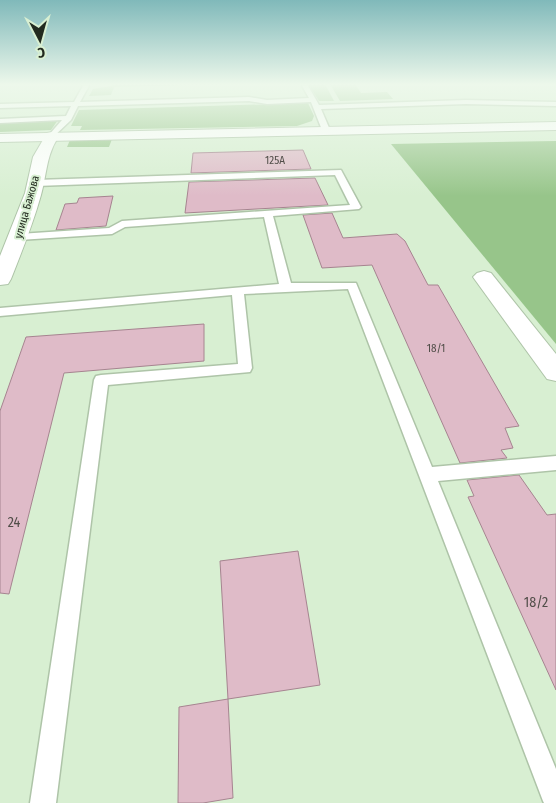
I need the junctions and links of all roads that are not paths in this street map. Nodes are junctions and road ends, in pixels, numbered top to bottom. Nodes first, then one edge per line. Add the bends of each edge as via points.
1 (65, 121) edge
2 (323, 121) edge
3 (556, 126) edge
4 (326, 130) junction
5 (52, 136) junction
6 (0, 138) edge
7 (36, 183) junction
8 (268, 214) junction
9 (19, 237) junction
10 (484, 277) dead end
11 (0, 279) edge
12 (286, 287) junction
13 (238, 292) junction
14 (0, 312) edge
15 (556, 372) edge
16 (556, 462) edge
17 (427, 475) junction
18 (556, 801) edge
19 (44, 803) edge

1 - 5 lane
2 - 4 lane
3 - 4 main road
4 - 5 main road
5 - 6 main road
5 - 7 main road, улица Бажова via 42,149
7 - 8 lane via 338,172 356,207
7 - 9 main road, улица Бажова
8 - 9 lane via 122,224 112,231
8 - 12 lane
9 - 11 main road, улица Бажова
10 - 15 main road
12 - 13 lane
12 - 17 lane via 352,285
13 - 14 lane
13 - 19 lane via 245,368 100,380
16 - 17 lane
17 - 18 lane

